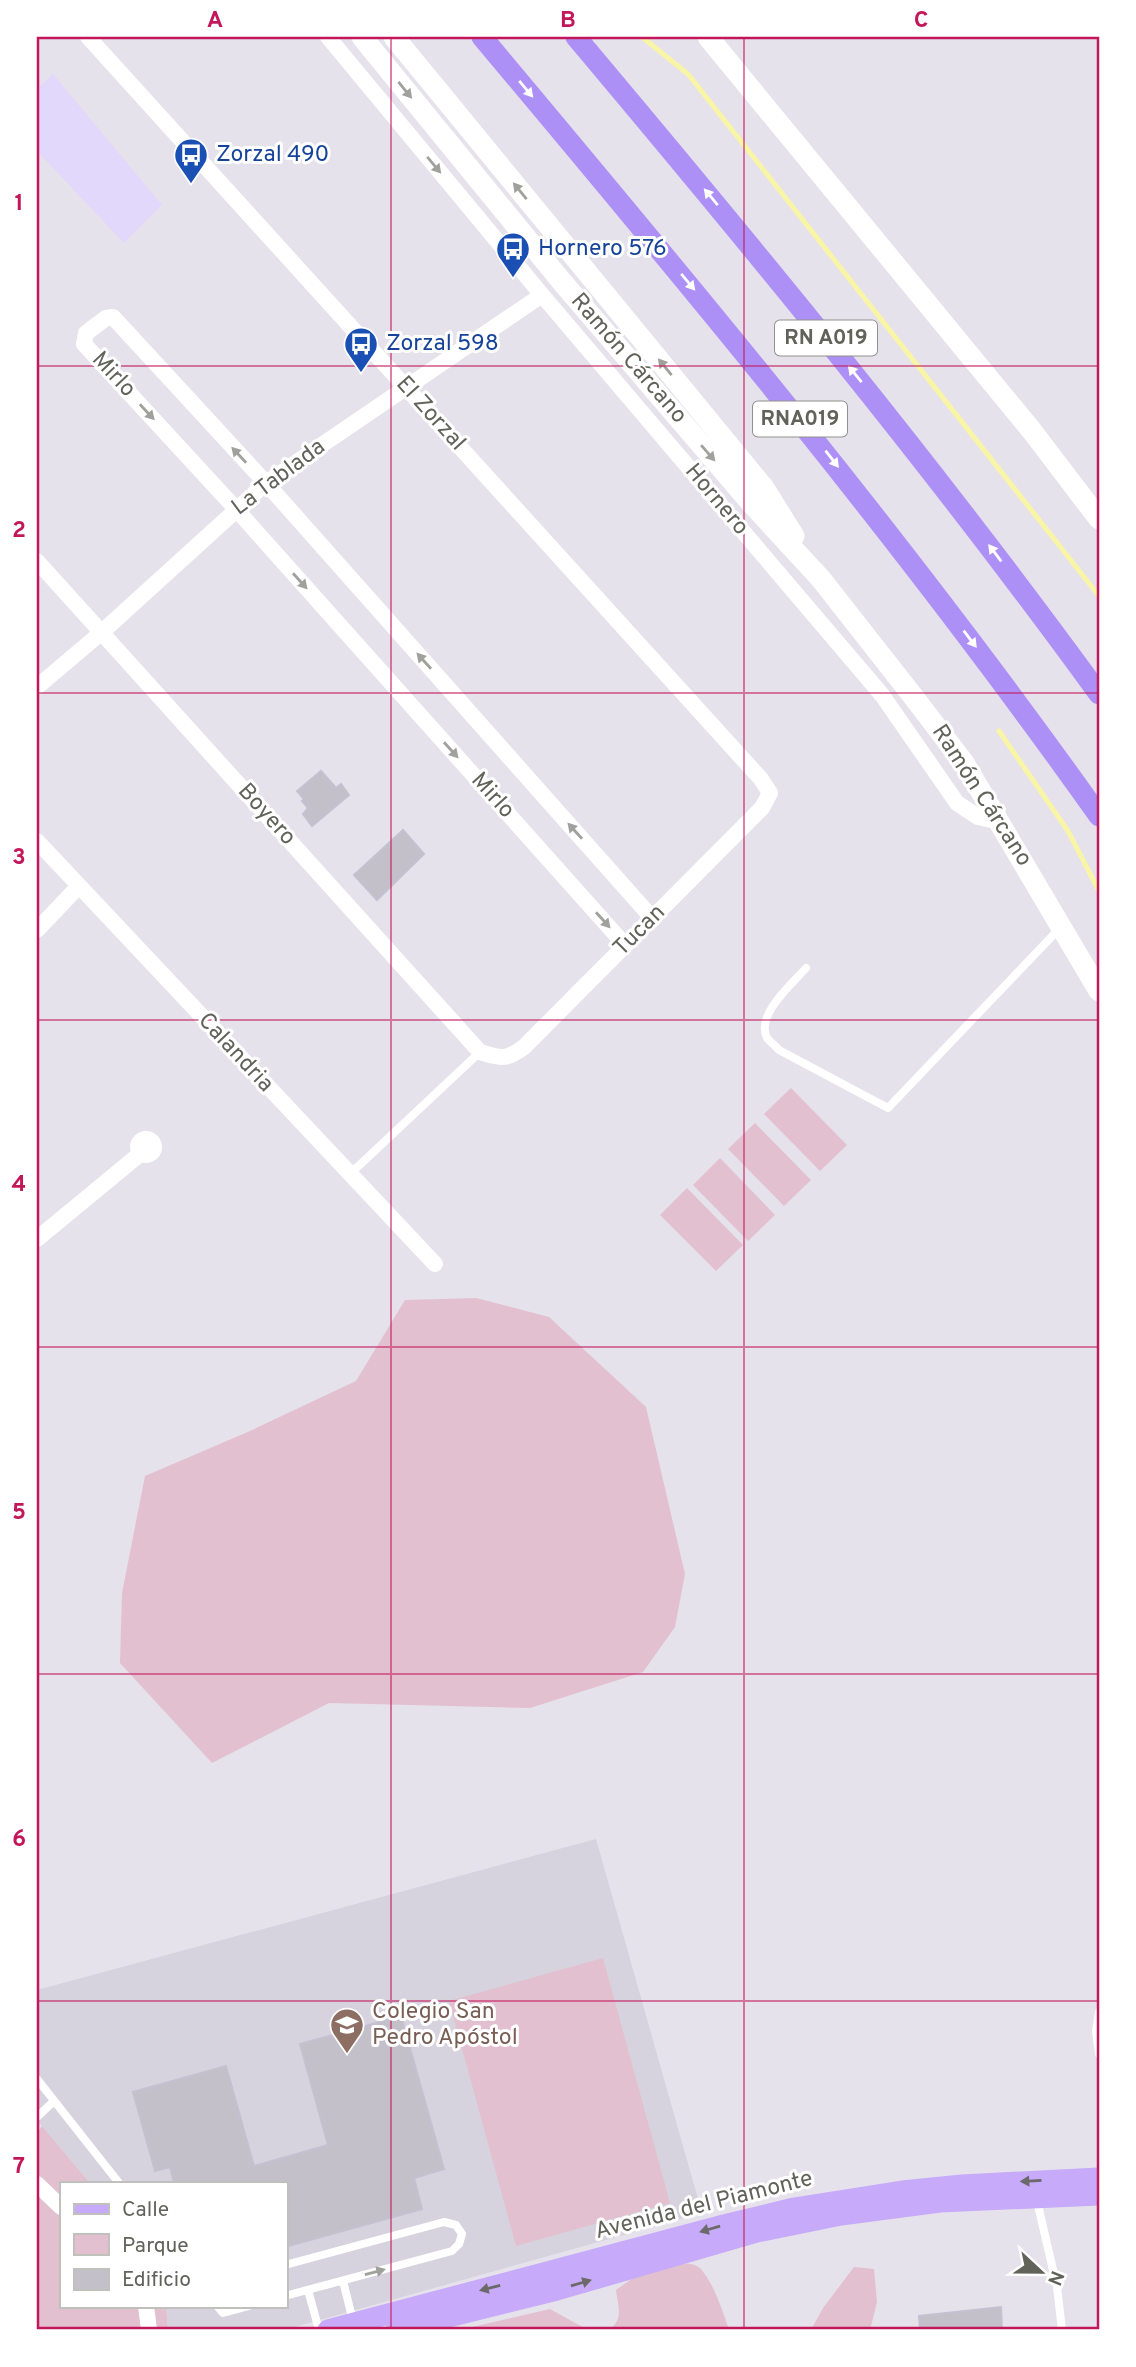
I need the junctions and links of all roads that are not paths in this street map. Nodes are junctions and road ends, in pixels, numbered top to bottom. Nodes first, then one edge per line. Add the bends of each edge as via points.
1 (88, 37) edge
2 (328, 37) edge
3 (362, 37) edge
4 (394, 37) edge
5 (482, 37) edge
6 (576, 37) edge
7 (708, 37) edge
8 (542, 295) junction
9 (407, 388) junction
10 (266, 483) junction
11 (236, 509) junction
12 (1099, 519) edge
13 (37, 561) edge
14 (821, 579) junction
15 (102, 632) junction
16 (37, 687) edge
17 (1099, 694) edge
18 (770, 793) joint
19 (1099, 816) edge
20 (1000, 822) junction
21 (37, 841) edge
22 (78, 887) junction
23 (653, 919) junction
24 (1062, 927) junction
25 (37, 930) edge
26 (625, 945) junction
27 (806, 968) dead end
28 (1099, 991) edge
29 (480, 1052) junction
30 (140, 1154) dead end
31 (350, 1174) junction
32 (37, 1239) edge
33 (436, 1264) dead end
34 (1099, 2012) edge
35 (1099, 2053) edge
36 (37, 2079) edge
37 (53, 2102) junction
38 (37, 2117) edge
39 (1099, 2178) edge
40 (118, 2182) edge
41 (37, 2184) edge
42 (1099, 2195) edge
43 (1036, 2198) junction
44 (60, 2206) edge
45 (287, 2264) edge
46 (343, 2281) junction
47 (308, 2290) junction
48 (287, 2295) edge
49 (146, 2308) edge
50 (354, 2324) junction
51 (149, 2330) edge
52 (319, 2330) edge
53 (328, 2330) edge
54 (396, 2330) edge
55 (1062, 2330) edge

1 - 9 street, El Zorzal
2 -> 8 street, Hornero
3 -> 14 main road, Ramón Cárcano via 563,283
14 -> 4 main road, Ramón Cárcano via 764,488
5 -> 19 highway, RNA019 via 816,439 939,596
17 -> 6 highway, RN A019 via 861,380
7 - 12 main road via 1032,430
8 - 9 street, La Tablada
8 - 20 street, Hornero via 882,695 957,803 978,817
9 - 10 street, La Tablada
9 - 18 street, El Zorzal
10 - 11 street, La Tablada
10 -> 11 street, Mirlo via 113,317 106,317 86,333 84,344
23 -> 10 street, Mirlo
11 - 15 street, La Tablada
11 -> 26 street, Mirlo
13 - 15 street, Boyero
14 - 20 main road, Ramón Cárcano via 964,763
15 - 16 street, La Tablada
15 - 29 street, Boyero
18 - 23 street, Tucan via 762,808
20 - 24 main road, Ramón Cárcano
21 - 22 street, Calandria
22 - 25 street
22 - 31 street, Calandria
23 - 26 street, Tucan
24 - 27 lane via 888,1108 779,1050 767,1037 765,1021
24 - 28 main road, Ramón Cárcano
26 - 29 street, Tucan via 524,1047 502,1059
29 - 31 lane
30 - 32 street
31 - 33 street, Calandria
34 - 35 lane
36 - 37 lane
37 - 38 lane
37 - 40 lane
39 -> 50 main road, Avenida del Piamonte via 902,2191 783,2210
41 - 44 street
42 - 43 main road, Avenida del Piamonte
54 -> 43 main road, Avenida del Piamonte via 803,2222 940,2202
43 - 55 lane
46 -> 45 lane via 452,2251 462,2234 456,2225 444,2222
46 - 47 lane
46 - 50 lane
47 - 48 lane
47 - 52 lane
49 - 51 street
50 - 53 main road, Avenida del Piamonte

